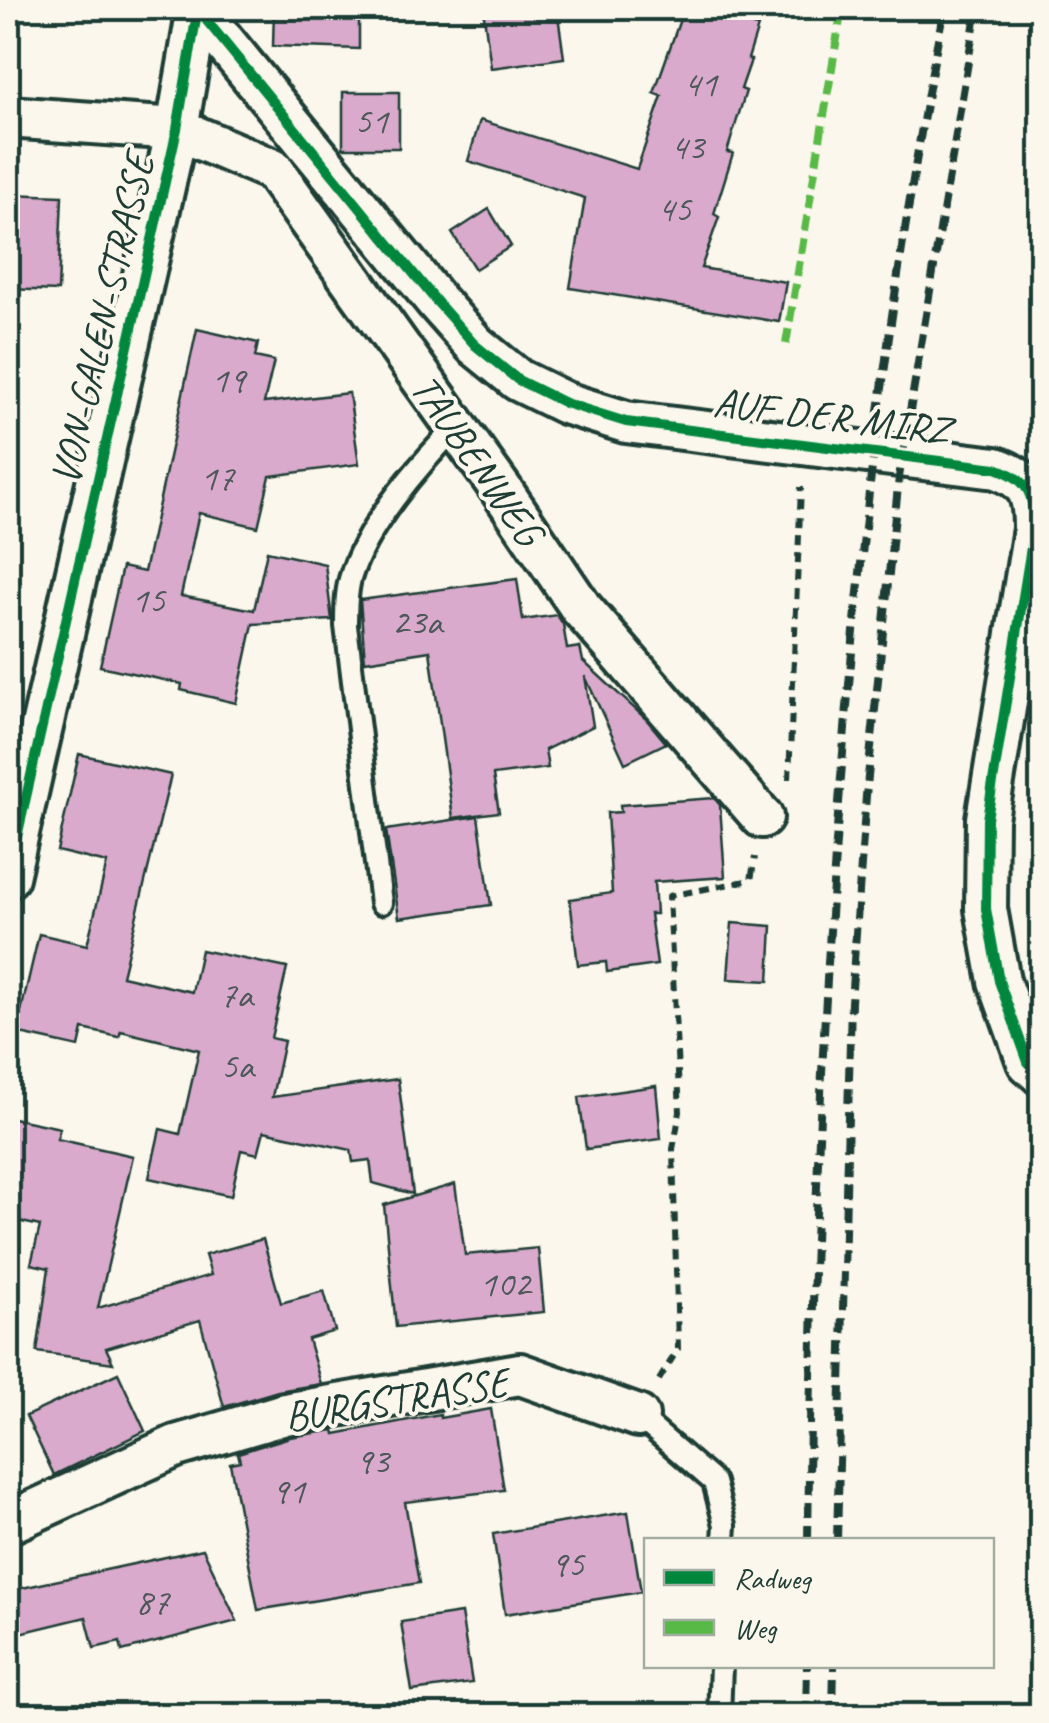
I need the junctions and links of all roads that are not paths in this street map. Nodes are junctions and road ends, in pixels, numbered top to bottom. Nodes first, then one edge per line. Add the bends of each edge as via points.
1 (198, 8) edge
2 (8, 117) edge
3 (177, 129) junction
4 (456, 427) junction
5 (762, 818) road end
6 (8, 877) edge
7 (381, 903) dead end
8 (1042, 1075) edge
9 (638, 1416) joint
10 (8, 1523) edge
11 (724, 1538) edge
12 (721, 1668) edge
13 (719, 1716) edge

1 - 3 street, VON-GALEN-STRASSE
1 - 8 street, AUF DER MIRZ via 437,302 518,380 626,422 996,468 1014,474 1028,490 1034,530 987,819 986,908 998,981 1028,1062
2 - 3 street, TAUBENWEG
3 - 4 street, TAUBENWEG via 272,170
3 - 6 street, VON-GALEN-STRASSE
4 - 5 street, TAUBENWEG via 581,608
4 - 7 lane via 414,470 358,561 346,596
9 - 10 street, BURGSTRASSE via 520,1374 284,1414 176,1446
9 - 11 lane, BURGSTRASSE via 714,1482
12 - 13 lane

